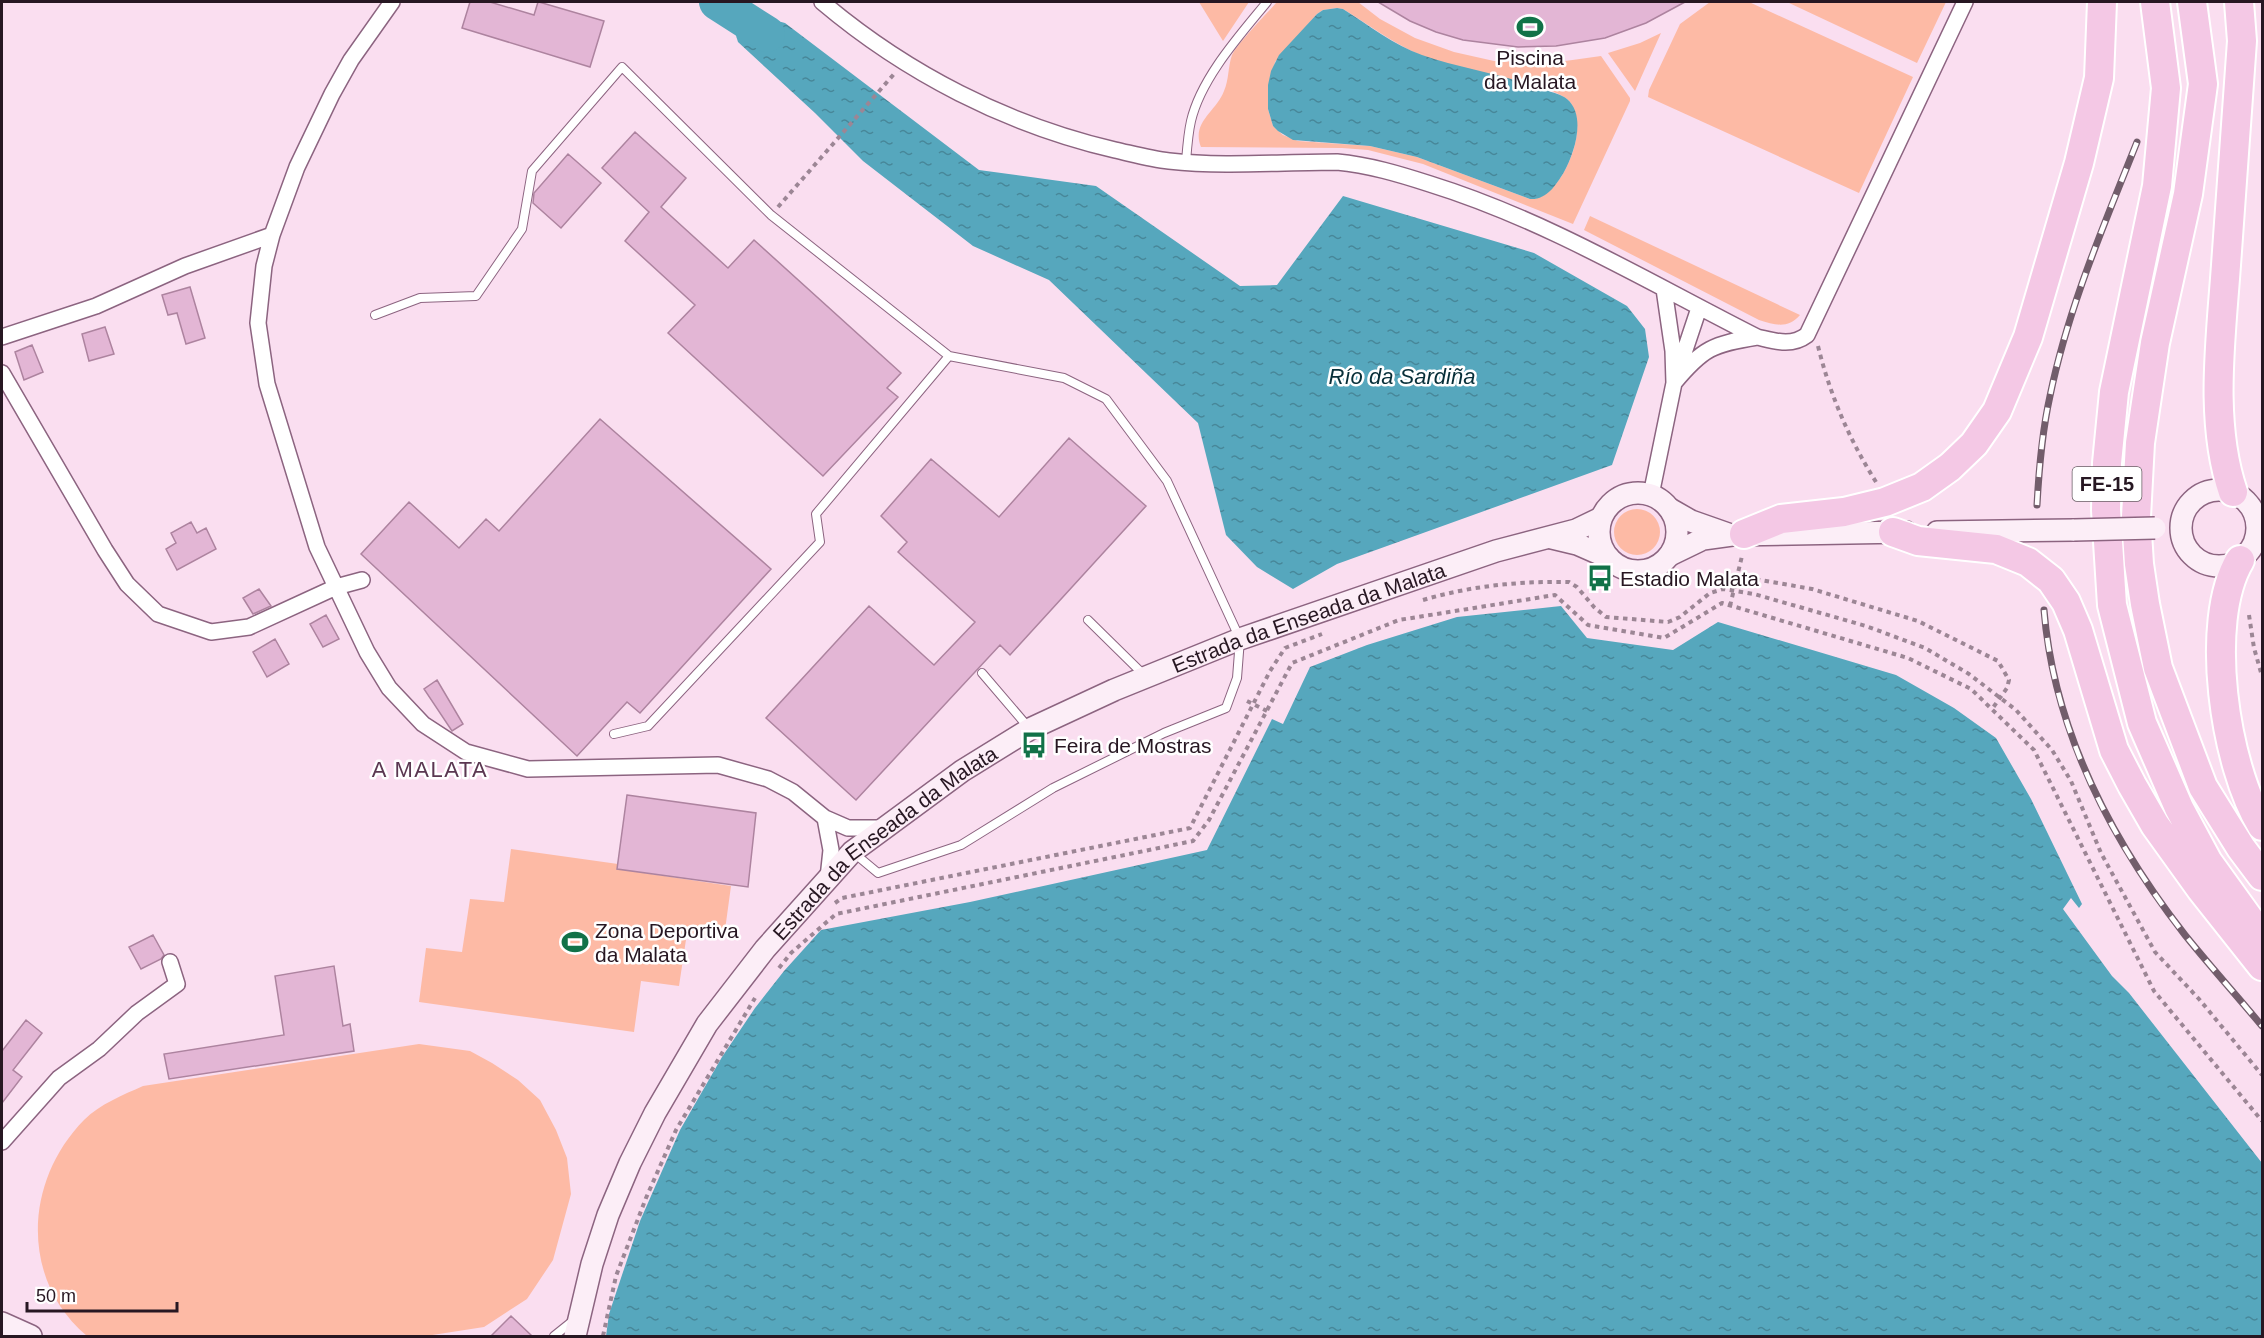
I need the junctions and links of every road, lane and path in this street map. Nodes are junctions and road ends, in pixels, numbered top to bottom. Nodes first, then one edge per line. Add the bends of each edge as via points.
1 (392, 2) edge
2 (822, 2) edge
3 (1267, 2) edge
4 (1965, 2) edge
5 (2102, 2) edge
6 (2156, 2) edge
7 (2192, 2) edge
8 (2239, 2) edge
9 (880, 90) dead end
10 (1186, 162) junction
11 (771, 215) junction
12 (272, 235) junction
13 (1664, 289) junction
14 (1699, 308) junction
15 (375, 315) dead end
16 (2, 337) edge
17 (1757, 337) junction
18 (1818, 344) dead end
19 (949, 356) junction
20 (2, 373) edge
21 (1674, 384) junction
22 (1879, 487) dead end
23 (2233, 492) junction
24 (1651, 495) junction
25 (1670, 509) junction
26 (1601, 518) junction
27 (2180, 528) junction
28 (1893, 532) junction
29 (1551, 538) junction
30 (1739, 542) junction
31 (1670, 555) junction
32 (1609, 558) junction
33 (2240, 560) junction
34 (1738, 576) junction
35 (362, 580) dead end
36 (336, 587) junction
37 (1734, 591) junction
38 (1414, 602) dead end
39 (1730, 606) junction
40 (2249, 611) dead end
41 (1088, 621) dead end
42 (1327, 633) dead end
43 (1240, 639) junction
44 (982, 673) dead end
45 (2262, 676) edge
46 (1146, 678) junction
47 (2001, 698) junction
48 (1247, 701) dead end
49 (1254, 704) junction
50 (1992, 709) junction
51 (1267, 711) junction
52 (1030, 729) junction
53 (614, 734) dead end
54 (825, 818) junction
55 (2262, 826) edge
56 (884, 828) junction
57 (852, 852) junction
58 (2262, 876) edge
59 (828, 878) junction
60 (827, 909) dead end
61 (2262, 937) edge
62 (170, 962) dead end
63 (2262, 966) edge
64 (772, 976) dead end
65 (759, 992) dead end
66 (2262, 1075) edge
67 (2262, 1120) edge
68 (2, 1142) edge
69 (580, 1315) junction
70 (2, 1323) edge
71 (31, 1336) edge
72 (554, 1336) edge
73 (575, 1336) edge
74 (603, 1336) edge

1 - 12 street via 332,94 297,167
2 - 10 street via 904,63 1011,118 1092,145
3 - 10 lane via 1229,49 1206,86 1191,119
4 - 17 street via 1807,335 1789,342
5 - 30 highway via 2099,78 2079,163 2028,337 1997,411 1974,444 1922,487 1844,513 1781,519
6 - 61 highway, FE-15 via 2166,88 2157,186 2114,392 2106,510 2112,605 2142,723 2179,808 2208,862
7 - 58 highway, FE-15 via 2203,84 2188,194 2139,443 2139,564 2158,668 2203,787
8 - 23 highway via 2242,41 2220,352 2220,435
9 - 11 path
10 - 13 street via 1337,162 1377,168 1508,212 1572,240
11 - 15 lane via 622,67 532,171 522,229 476,296 420,298
11 - 19 lane
12 - 16 street via 185,266 96,306
12 - 36 street via 260,294 261,353 317,547
13 - 14 street
13 - 21 street
14 - 17 street
14 - 21 street
17 - 21 street via 1709,349
18 - 22 path via 1840,417
19 - 43 lane via 1064,378 1106,399 1167,481
19 - 53 lane via 816,514 820,543 648,726
20 - 36 street via 127,584 158,614 211,632 249,627
21 - 24 street
23 - 27 main road via 2208,490 2197,496 2188,504
23 - 33 main road via 2251,506 2258,529 2249,552
24 - 25 main road
24 - 26 main road via 1625,495 1614,501
25 - 30 main road
25 - 31 main road via 1677,532
26 - 29 main road, Estrada da Enseada da Malata
26 - 32 main road via 1599,535
27 - 28 main road, bridge
27 - 33 main road via 2187,550 2196,559 2218,566
28 - 30 main road
28 - 63 highway via 1918,541 1996,549 2028,562 2051,580 2067,602 2114,750 2132,784 2155,825
29 - 32 main road, Estrada da Enseada da Malata
29 - 43 main road, Estrada da Enseada da Malata via 1496,551
30 - 31 main road via 1703,539
30 - 34 path
31 - 32 main road via 1662,563 1640,571 1629,570
33 - 55 highway via 2225,597 2223,700 2230,739 2254,813
34 - 37 path
34 - 47 path via 1812,590 1918,621 1998,662 2009,680
35 - 36 street
36 - 54 street via 388,688 423,724 466,752 528,769 718,765 768,779 794,792
37 - 38 path via 1710,593 1668,622 1606,616 1569,582 1489,586
37 - 39 path
37 - 47 path via 1866,626 1925,648
39 - 50 path via 1908,657 1971,689
39 - 51 path via 1722,603 1664,638 1588,625 1555,594 1399,620 1292,663
40 - 45 path
41 - 46 lane
42 - 49 path via 1285,648
43 - 46 main road, Estrada da Enseada da Malata
43 - 57 lane via 1237,678 1226,708 1164,733 1053,788 961,845 878,873
44 - 52 lane
46 - 52 main road, Estrada da Enseada da Malata
47 - 50 path
47 - 66 path via 2052,750 2071,781 2101,853 2155,952
48 - 49 path
49 - 51 path
49 - 60 path via 1190,828 842,898
50 - 67 path via 2034,750 2154,991
51 - 64 path via 1209,820 1193,842 836,914 791,953
52 - 56 main road, Estrada da Enseada da Malata via 962,771
54 - 56 street via 848,828
54 - 59 street via 831,850
56 - 57 main road, Estrada da Enseada da Malata
57 - 59 main road, Estrada da Enseada da Malata
59 - 69 main road, Estrada da Enseada da Malata via 707,1024 655,1113 608,1215
62 - 68 street via 177,984 59,1078
65 - 74 path via 676,1130 616,1276
69 - 72 lane
69 - 73 main road, Estrada da Enseada da Malata
70 - 71 main road

